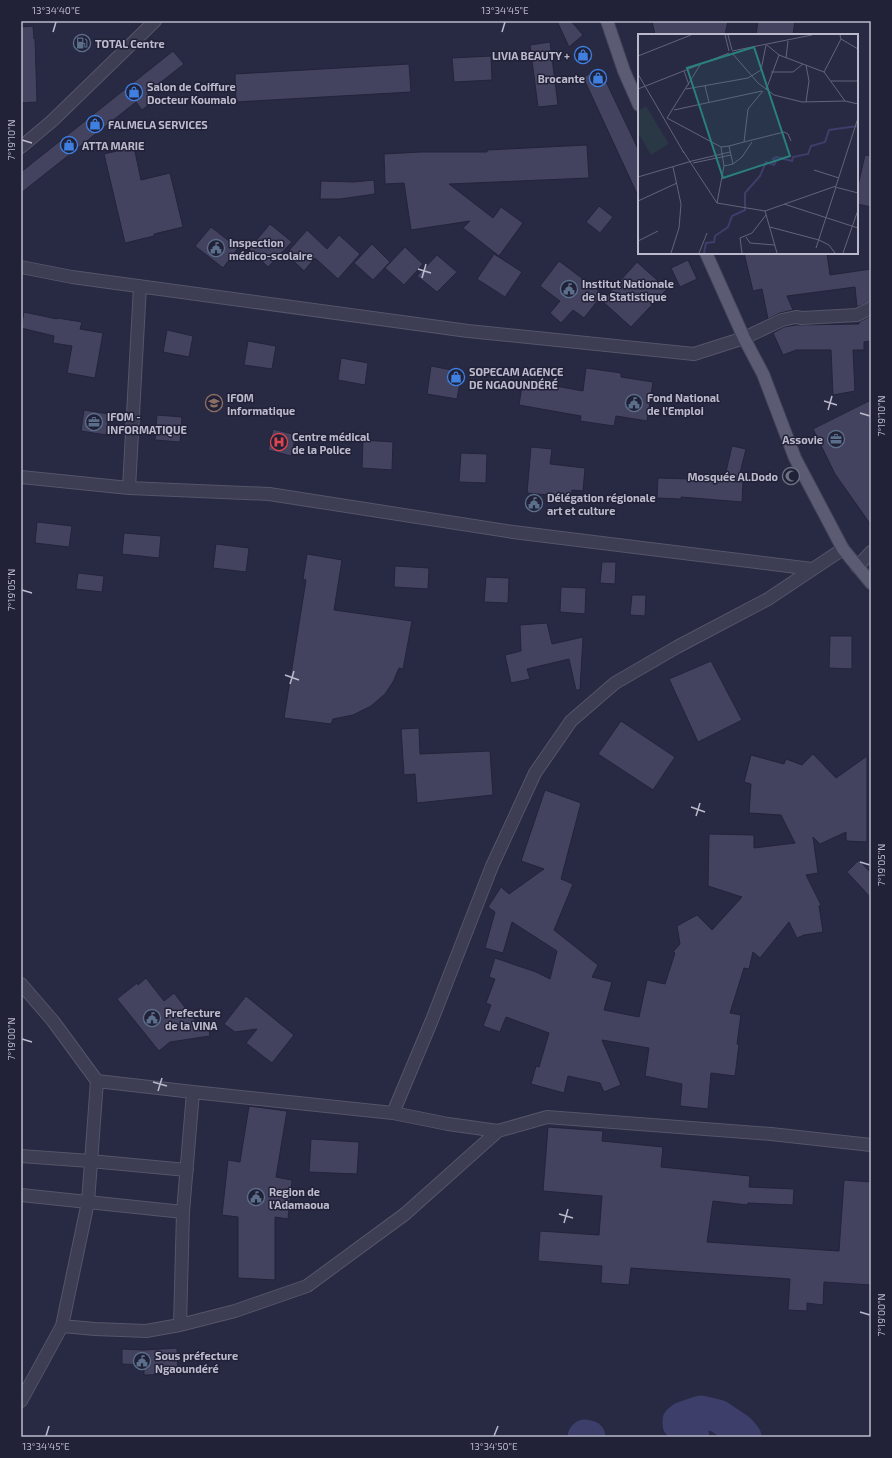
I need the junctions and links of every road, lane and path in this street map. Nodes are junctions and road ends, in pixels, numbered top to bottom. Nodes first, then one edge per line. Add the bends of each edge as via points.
1 (155, 21) edge
2 (607, 21) edge
3 (638, 103) edge
4 (21, 147) edge
5 (706, 254) edge
6 (21, 267) edge
7 (140, 286) junction
8 (871, 308) edge
9 (744, 338) junction
10 (21, 477) edge
11 (129, 488) junction
12 (843, 549) junction
13 (871, 552) edge
14 (857, 567) junction
15 (812, 569) junction
16 (871, 583) edge
17 (21, 984) edge
18 (97, 1081) junction
19 (193, 1092) junction
20 (393, 1113) junction
21 (498, 1131) junction
22 (871, 1145) edge
23 (21, 1156) edge
24 (90, 1161) junction
25 (187, 1170) junction
26 (21, 1195) edge
27 (88, 1202) junction
28 (183, 1212) junction
29 (180, 1325) junction
30 (62, 1326) junction
31 (21, 1401) edge

1 - 4 street via 52,121
2 - 3 main road
5 - 9 main road
6 - 7 street
7 - 9 street via 468,331 694,354
7 - 11 street
8 - 9 street via 856,315 796,317 782,320
9 - 12 main road via 763,374 795,458
10 - 11 street
11 - 15 street via 269,494 513,532
12 - 14 main road
12 - 15 street
13 - 14 street
14 - 16 main road
15 - 20 street via 768,600 677,647 616,683 572,721 535,773 492,866
17 - 18 street via 53,1021
18 - 19 street
18 - 24 street
19 - 20 street
19 - 25 street
20 - 21 street
21 - 22 street via 547,1117 771,1134
21 - 29 street via 405,1214 308,1286
23 - 24 street
24 - 25 street
24 - 27 street
25 - 28 street
26 - 27 street
27 - 28 street
27 - 30 street
28 - 29 street
29 - 30 street via 146,1331 95,1330
30 - 31 street

